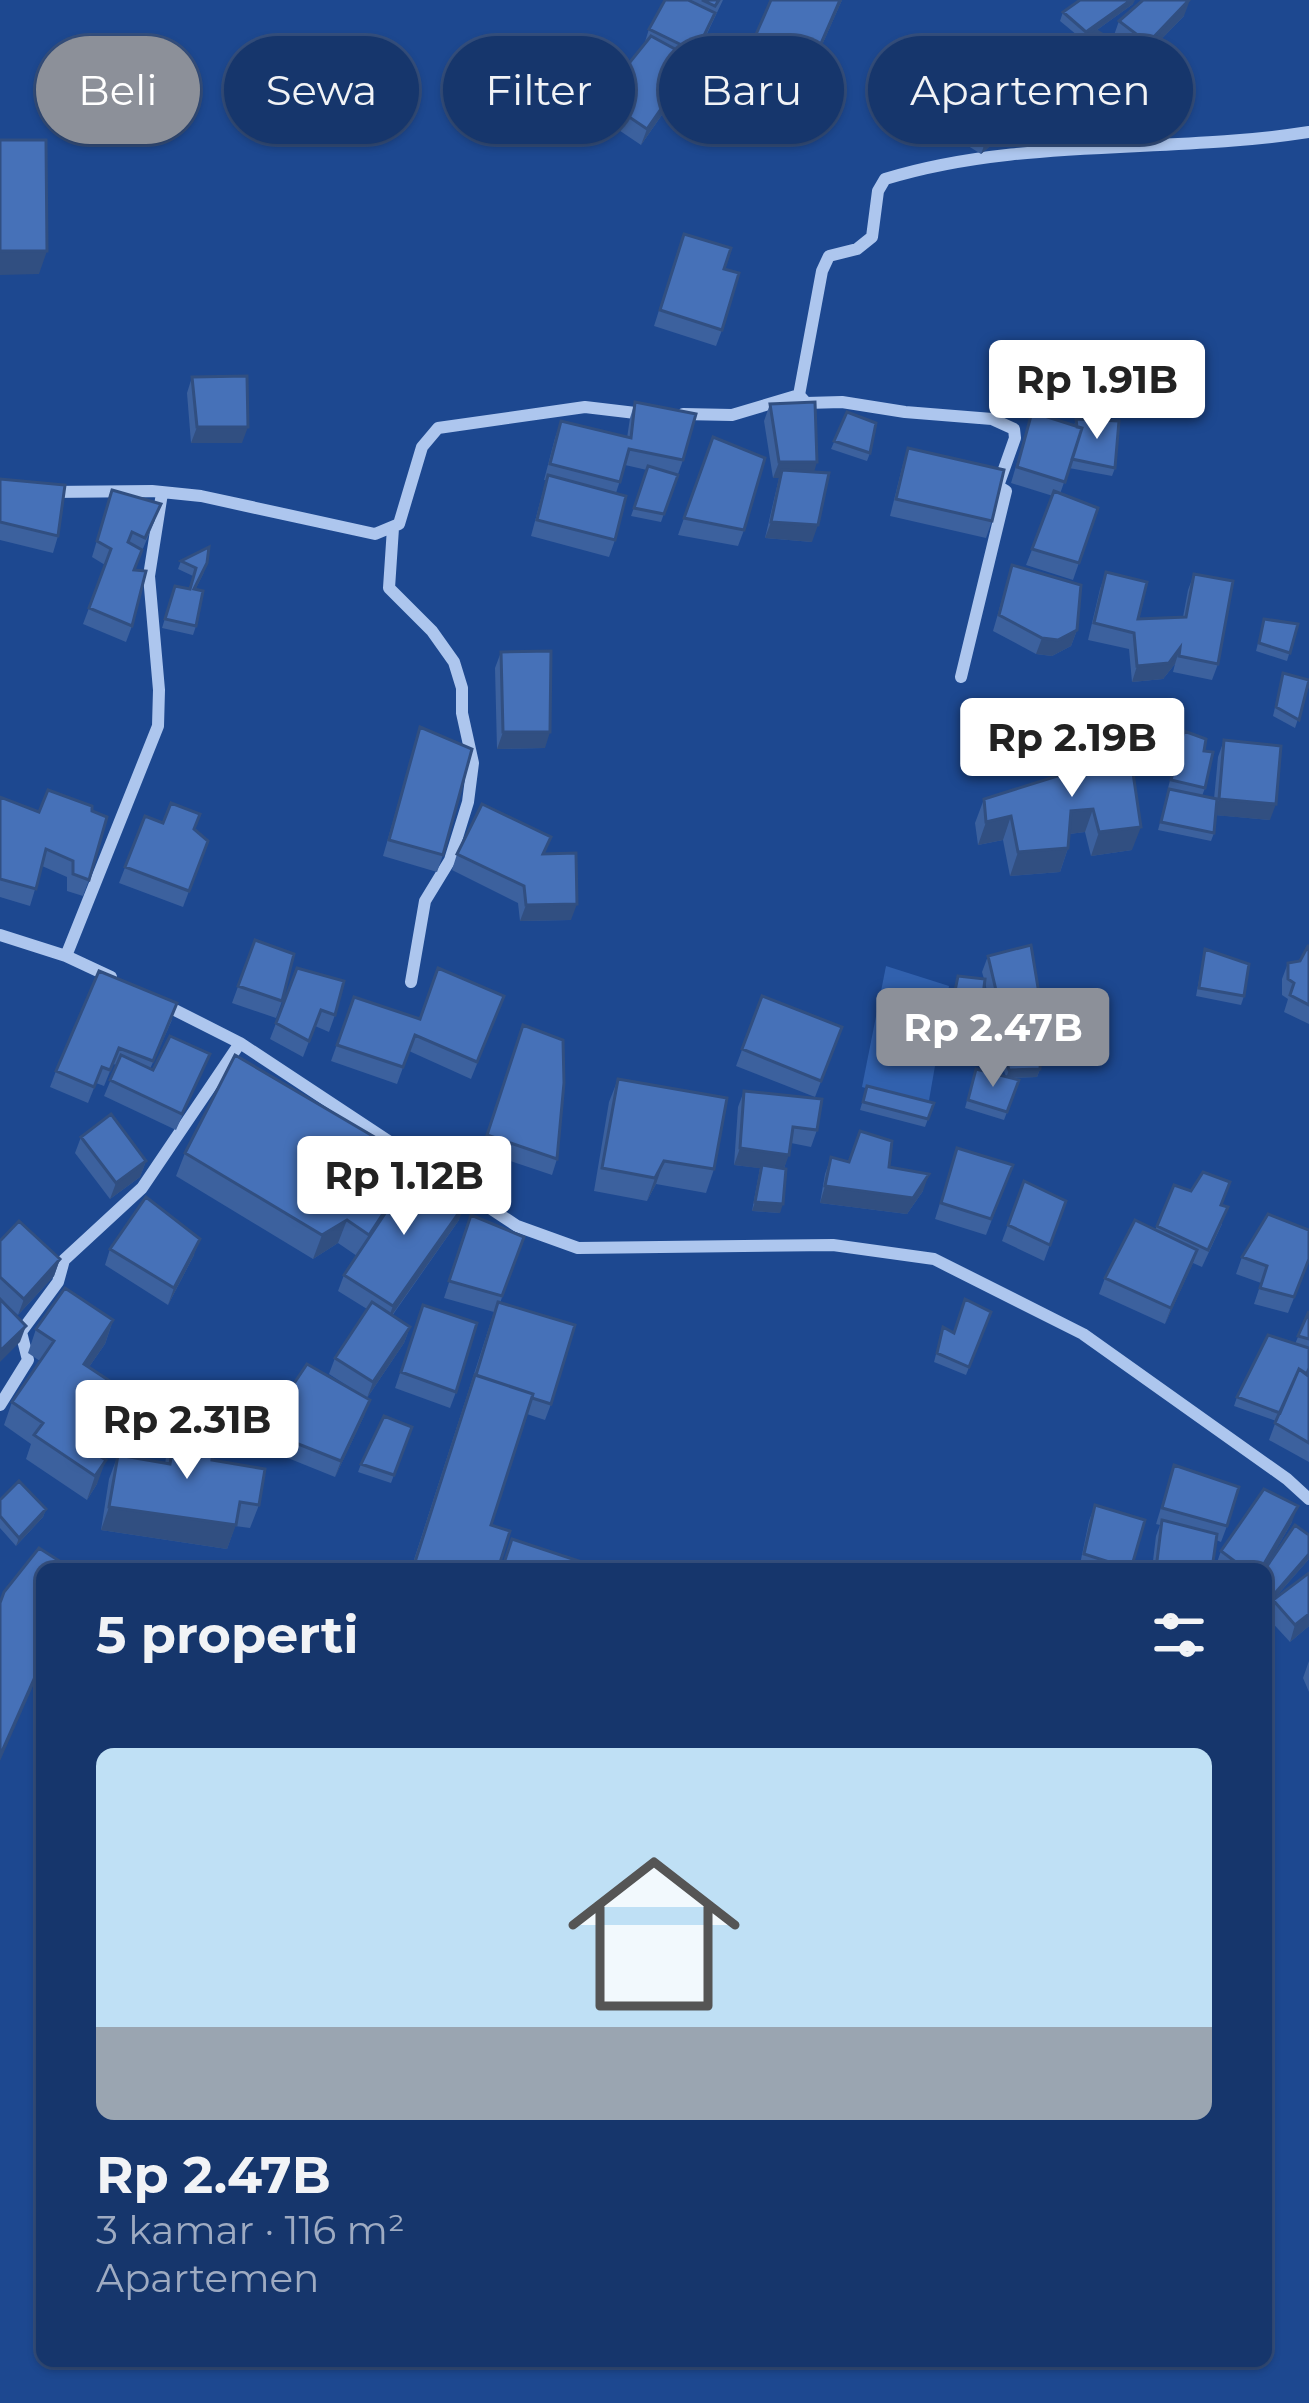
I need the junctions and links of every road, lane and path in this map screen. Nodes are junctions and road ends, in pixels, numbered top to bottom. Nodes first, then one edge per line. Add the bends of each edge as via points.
1 (1309, 132) edge
2 (799, 395) junction
3 (43, 491) edge
4 (162, 492) junction
5 (393, 528) junction
6 (961, 677) dead end
7 (0, 935) edge
8 (66, 956) junction
9 (117, 980) edge
10 (411, 982) dead end
11 (138, 991) edge
12 (240, 1043) junction
13 (0, 1406) edge
14 (1309, 1499) edge

1 - 2 street via 997,156 885,179 872,237 829,256 822,271
2 - 5 street via 732,415 586,406 438,428 422,447 408,505
2 - 6 street via 806,403 992,419 1014,429
3 - 4 street
4 - 5 street via 375,534
4 - 8 street via 149,576 158,726
5 - 10 street via 389,588 454,662 473,763 450,860 425,902
7 - 8 street
8 - 9 street
11 - 12 street
12 - 13 street via 142,1188 64,1260 58,1282 21,1332 28,1360
12 - 14 street via 517,1226 578,1248 832,1245 934,1258 1083,1334

